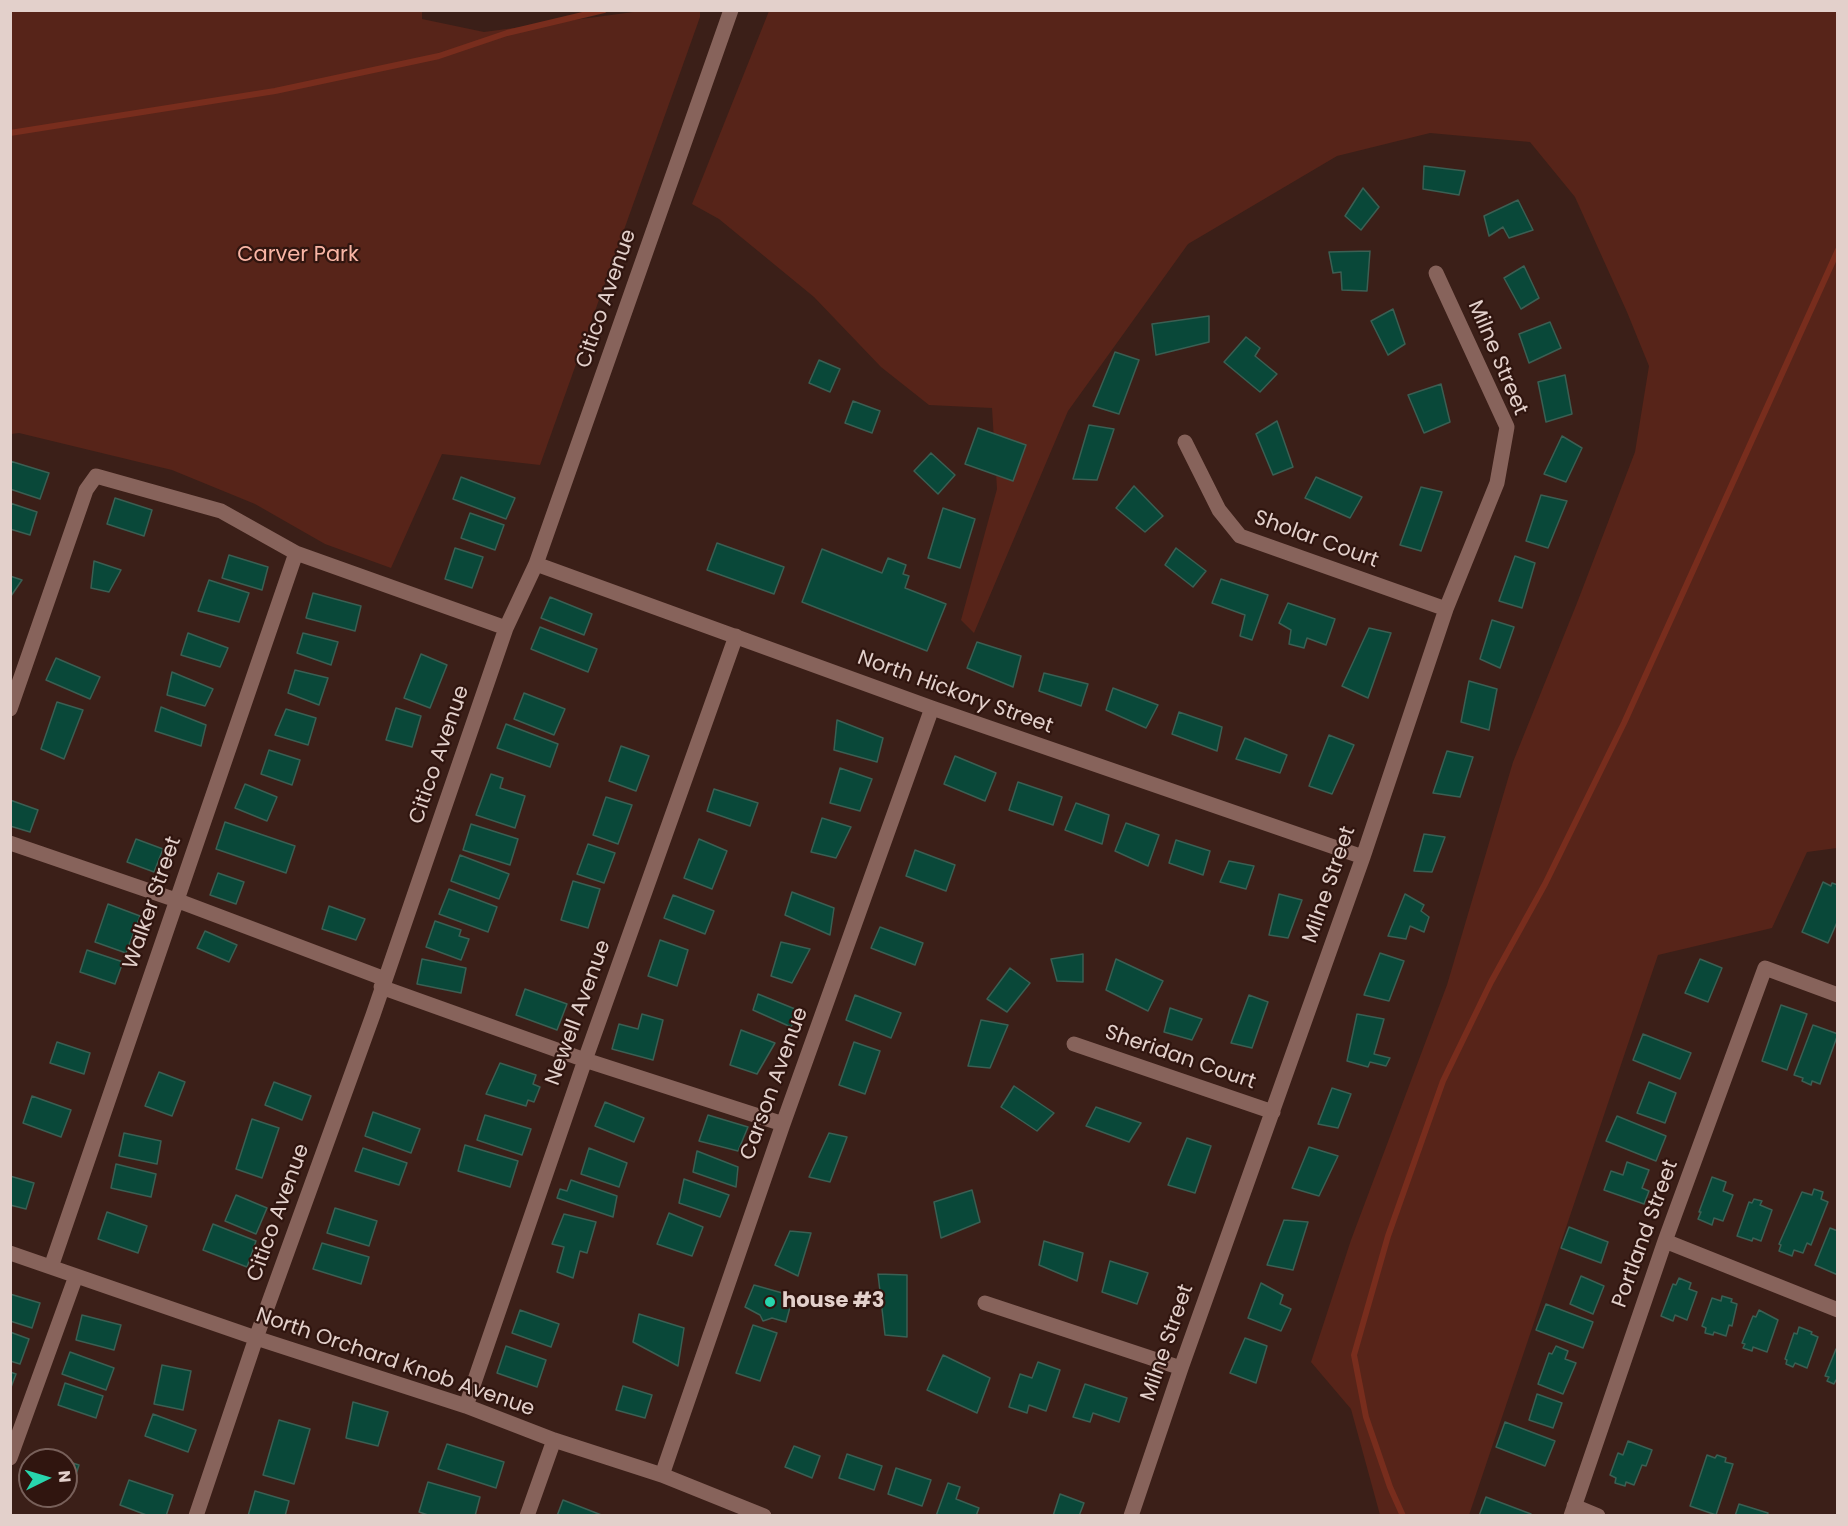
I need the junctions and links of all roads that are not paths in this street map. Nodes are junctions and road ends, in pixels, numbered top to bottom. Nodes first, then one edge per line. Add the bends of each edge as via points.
1 (731, 10) edge
2 (1436, 273) dead end
3 (1185, 442) dead end
4 (296, 553) junction
5 (536, 564) junction
6 (1446, 609) junction
7 (506, 628) junction
8 (736, 636) junction
9 (933, 708) junction
10 (10, 710) edge
11 (10, 843) edge
12 (1362, 857) junction
13 (176, 900) junction
14 (383, 983) junction
15 (1838, 995) edge
16 (1074, 1044) dead end
17 (585, 1060) junction
18 (1273, 1112) junction
19 (783, 1124) junction
20 (1665, 1241) junction
21 (10, 1253) edge
22 (51, 1268) junction
23 (76, 1276) junction
24 (986, 1303) dead end
25 (1838, 1310) edge
26 (256, 1338) junction
27 (1180, 1368) junction
28 (466, 1406) junction
29 (554, 1440) junction
30 (10, 1458) edge
31 (662, 1475) junction
32 (1572, 1511) edge
33 (196, 1515) edge
34 (527, 1515) edge
35 (764, 1515) edge
36 (1131, 1515) edge
37 (1598, 1515) edge

1 - 5 street, Citico Avenue
2 - 6 street, Milne Street via 1507,427 1497,483
3 - 6 street, Sholar Court via 1219,510 1240,536
4 - 7 street
4 - 10 street via 221,511 96,476 86,490
4 - 13 street, Walker Street
5 - 7 street, Citico Avenue
5 - 8 street, North Hickory Street
6 - 12 street, Milne Street
7 - 14 street, Citico Avenue
8 - 9 street, North Hickory Street
8 - 17 street, Newell Avenue
9 - 12 street, North Hickory Street
9 - 19 street, Carson Avenue
11 - 13 street
12 - 18 street, Milne Street
13 - 14 street
13 - 22 street, Walker Street
14 - 17 street
14 - 26 street, Citico Avenue
15 - 20 street, Portland Street via 1765,968
16 - 18 street, Sheridan Court
17 - 19 street
17 - 28 street, Newell Avenue
18 - 27 street, Milne Street
19 - 31 street, Carson Avenue
20 - 25 street
20 - 32 street, Portland Street
21 - 22 street, North Orchard Knob Avenue
22 - 23 street, North Orchard Knob Avenue
23 - 26 street, North Orchard Knob Avenue
23 - 30 street
24 - 27 street
26 - 28 street, North Orchard Knob Avenue
26 - 33 street, Citico Avenue
27 - 36 street, Milne Street
28 - 29 street, North Orchard Knob Avenue
29 - 31 street, North Orchard Knob Avenue
29 - 34 street
31 - 35 street, North Orchard Knob Avenue
32 - 37 street

